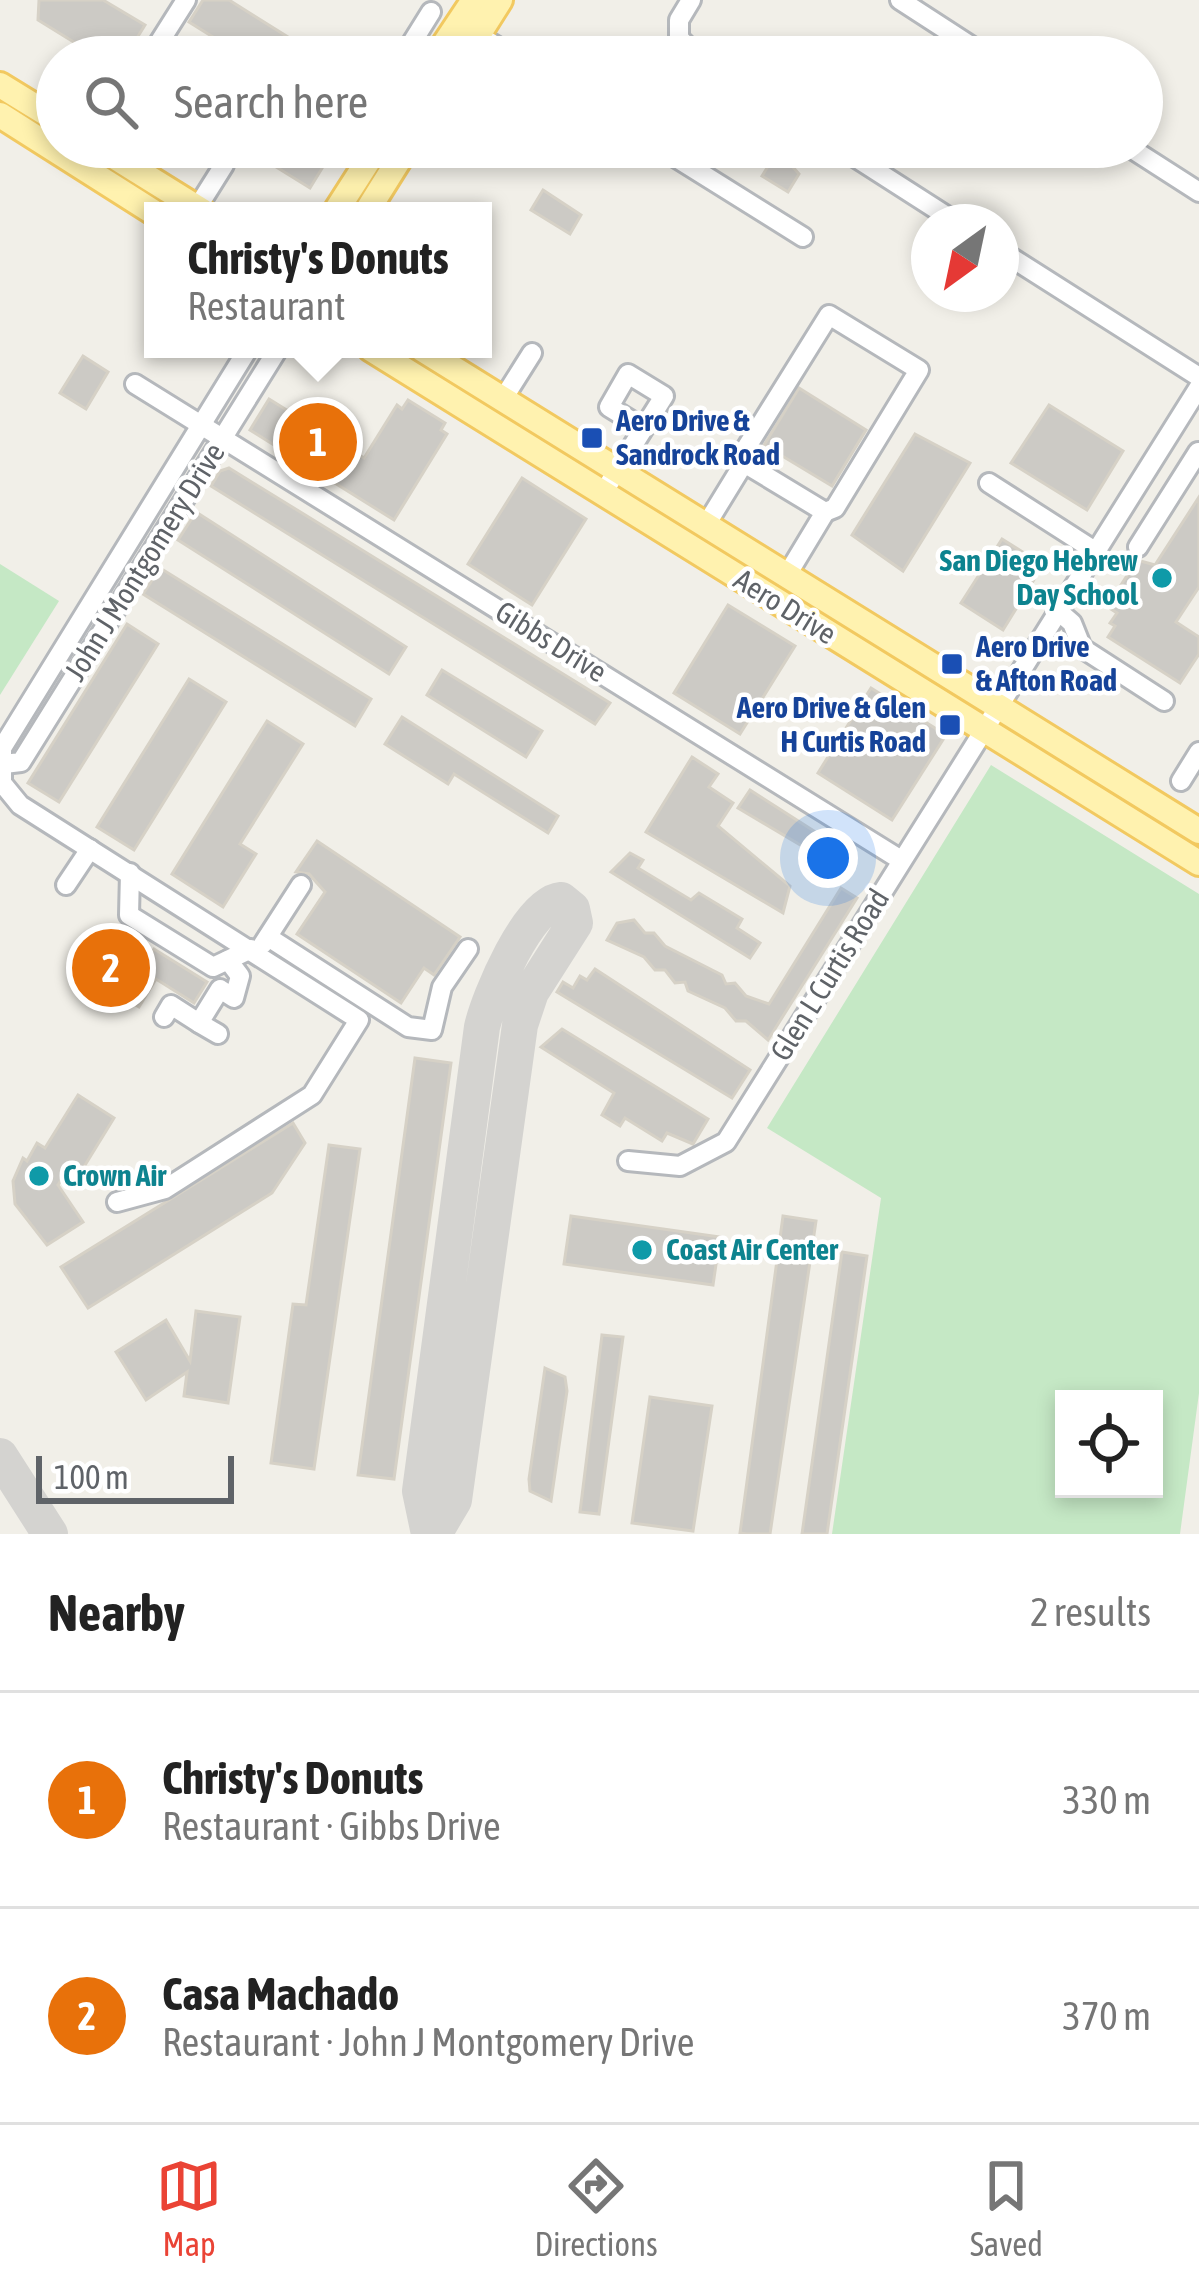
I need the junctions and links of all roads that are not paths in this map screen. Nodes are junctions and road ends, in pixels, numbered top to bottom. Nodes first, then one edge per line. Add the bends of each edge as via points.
1 (186, 0) edge
2 (473, 0) edge
3 (500, 0) edge
4 (692, 0) edge
5 (901, 1) edge
6 (431, 12) dead end
7 (478, 34) joint
8 (163, 36) edge
9 (416, 36) edge
10 (450, 36) edge
11 (481, 36) edge
12 (679, 36) edge
13 (955, 36) edge
14 (0, 85) edge
15 (36, 108) edge
16 (0, 115) edge
17 (36, 138) edge
18 (84, 168) edge
19 (133, 168) edge
20 (222, 168) edge
21 (364, 168) edge
22 (394, 168) edge
23 (693, 168) edge
24 (872, 168) edge
25 (1162, 168) edge
26 (1199, 191) edge
27 (189, 202) edge
28 (204, 202) edge
29 (342, 202) edge
30 (373, 202) edge
31 (928, 204) edge
32 (144, 206) edge
33 (803, 237) dead end
34 (1019, 262) edge
35 (532, 353) dead end
36 (242, 358) edge
37 (272, 358) edge
38 (386, 358) edge
39 (437, 358) edge
40 (1199, 377) edge
41 (135, 384) dead end
42 (1199, 387) edge
43 (503, 399) junction
44 (201, 424) junction
45 (643, 428) dead end
46 (1169, 434) junction
47 (222, 437) junction
48 (1198, 452) edge
49 (744, 463) junction
50 (617, 470) junction
51 (989, 483) dead end
52 (603, 493) junction
53 (825, 512) junction
54 (706, 525) junction
55 (1138, 547) dead end
56 (1095, 551) junction
57 (788, 575) junction
58 (1057, 610) junction
59 (1164, 701) dead end
60 (987, 719) junction
61 (1199, 752) edge
62 (2, 777) edge
63 (1199, 793) edge
64 (1199, 831) edge
65 (90, 848) junction
66 (901, 860) junction
67 (1199, 863) edge
68 (130, 873) junction
69 (66, 885) dead end
70 (301, 885) dead end
71 (259, 946) junction
72 (467, 950) dead end
73 (228, 960) junction
74 (340, 995) junction
75 (164, 1017) dead end
76 (199, 1023) junction
77 (218, 1034) dead end
78 (628, 1161) dead end
79 (117, 1202) dead end

1 - 8 street
2 - 10 main road
3 - 7 main road
4 - 12 street
5 - 13 street
6 - 9 street
7 - 11 street
14 - 15 main road
16 - 17 main road
18 - 32 main road
19 - 27 main road
20 - 28 street
21 - 29 main road
22 - 30 main road
23 - 33 street
24 - 31 street
25 - 26 street
34 - 40 street
35 - 43 street
36 - 44 street, John J Montgomery Drive
37 - 47 street, John J Montgomery Drive
38 - 52 main road, Aero Drive
39 - 43 main road, Aero Drive
41 - 44 street, Gibbs Drive
42 - 46 street, Glen L Curtis Road
43 - 50 main road, Aero Drive
44 - 47 street, Gibbs Drive
44 - 62 street, John J Montgomery Drive via 2,748
45 - 50 street
46 - 48 street
46 - 56 street, Glen L Curtis Road
47 - 62 street, John J Montgomery Drive via 21,762
47 - 66 street, Gibbs Drive
48 - 55 street
49 - 53 street
49 - 53 street via 829,315 919,370 835,508
49 - 54 street
50 - 52 street
50 - 54 main road, Aero Drive
51 - 56 street
52 - 60 main road, Aero Drive
53 - 57 street
54 - 57 main road, Aero Drive
56 - 58 street, Glen L Curtis Road
57 - 60 main road, Aero Drive
58 - 59 street via 1082,648
58 - 60 street, Glen L Curtis Road
60 - 64 main road, Aero Drive
60 - 66 street, Glen L Curtis Road
60 - 67 main road, Aero Drive
61 - 63 street via 1179,780
62 - 65 street via 20,805
65 - 68 street
65 - 69 street
66 - 78 street, Glen L Curtis Road via 726,1142 680,1166
68 - 71 street
68 - 73 street via 129,915 213,967
70 - 71 street
71 - 73 street
71 - 74 street
72 - 74 street via 442,987 432,1030
73 - 76 street via 240,976 234,998 220,989
74 - 79 street via 359,1019 312,1095 165,1189
75 - 76 street via 171,1005
76 - 77 street

